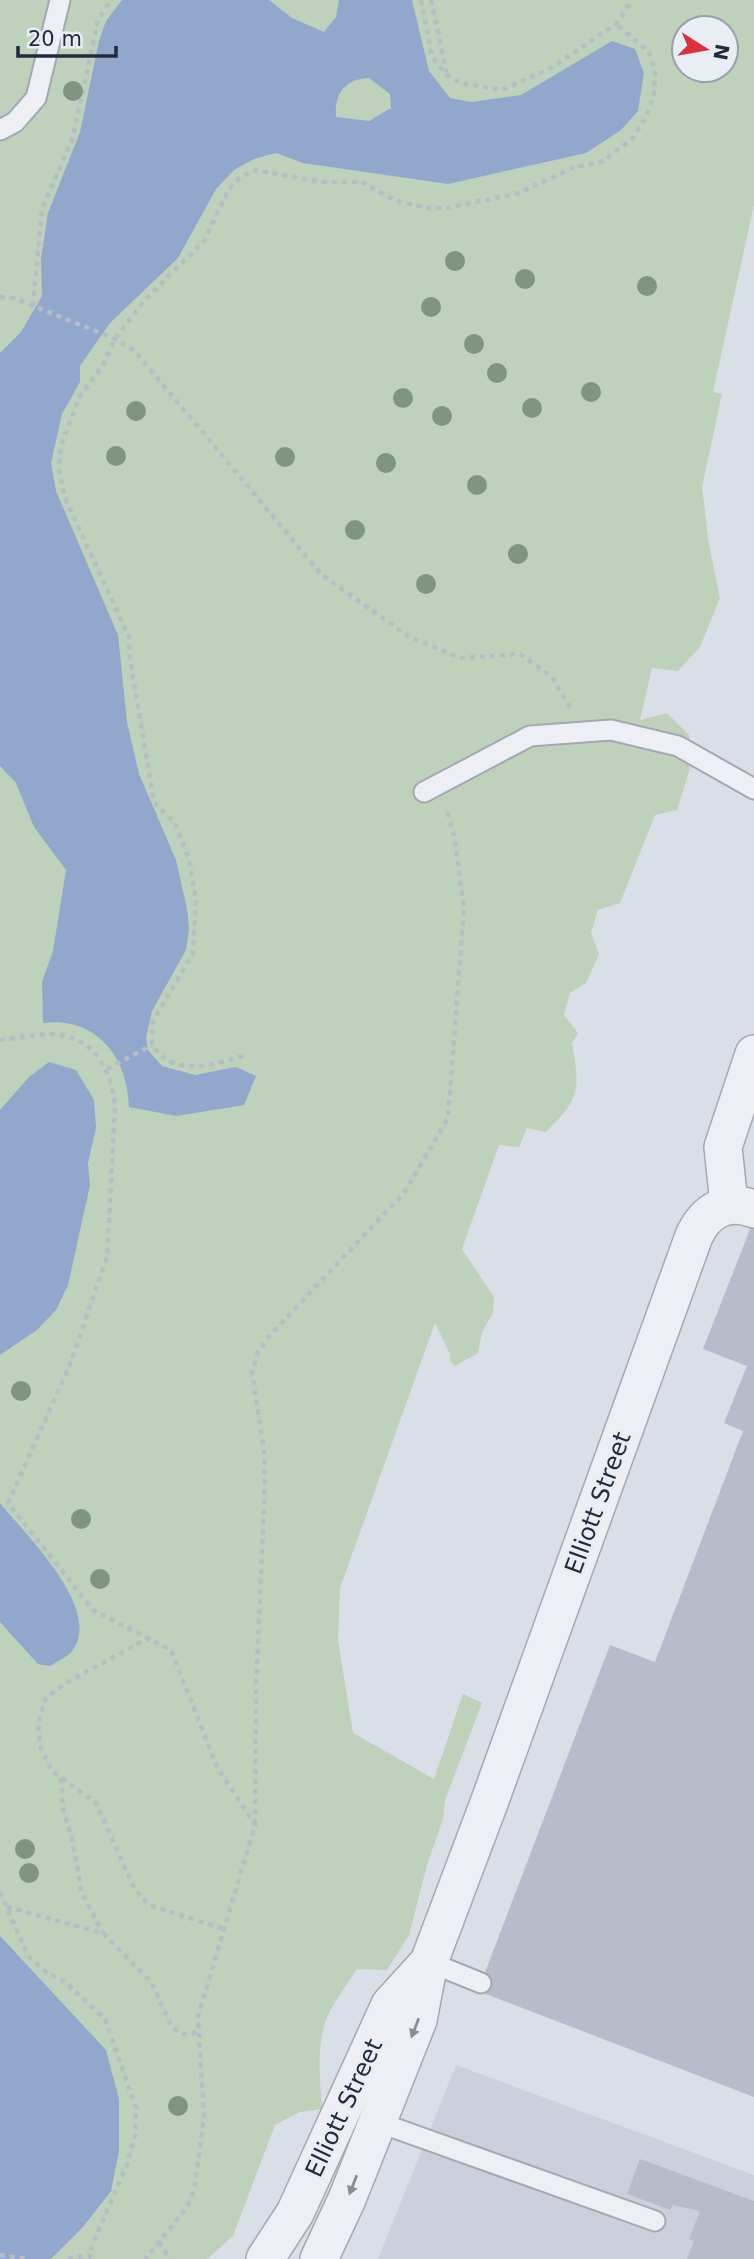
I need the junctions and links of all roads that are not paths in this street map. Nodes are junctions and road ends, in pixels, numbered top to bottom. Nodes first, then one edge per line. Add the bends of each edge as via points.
1 (60, 0) edge
2 (0, 130) edge
3 (432, 788) road end
4 (754, 789) edge
5 (754, 1054) edge
6 (741, 1207) edge
7 (429, 1962) junction
8 (481, 1983) dead end
9 (361, 2116) junction
10 (655, 2221) dead end
11 (265, 2259) edge
12 (319, 2259) edge

1 - 2 lane via 36,98 15,122
3 - 4 lane via 530,736 611,730 677,746
5 - 6 street, Elliott Street via 723,1147
6 - 7 street, Elliott Street via 701,1221 694,1236
7 - 8 lane
7 - 9 street, Elliott Street via 418,2020
9 - 10 lane
9 - 11 street, Elliott Street
9 -> 12 street, Elliott Street via 347,2199

